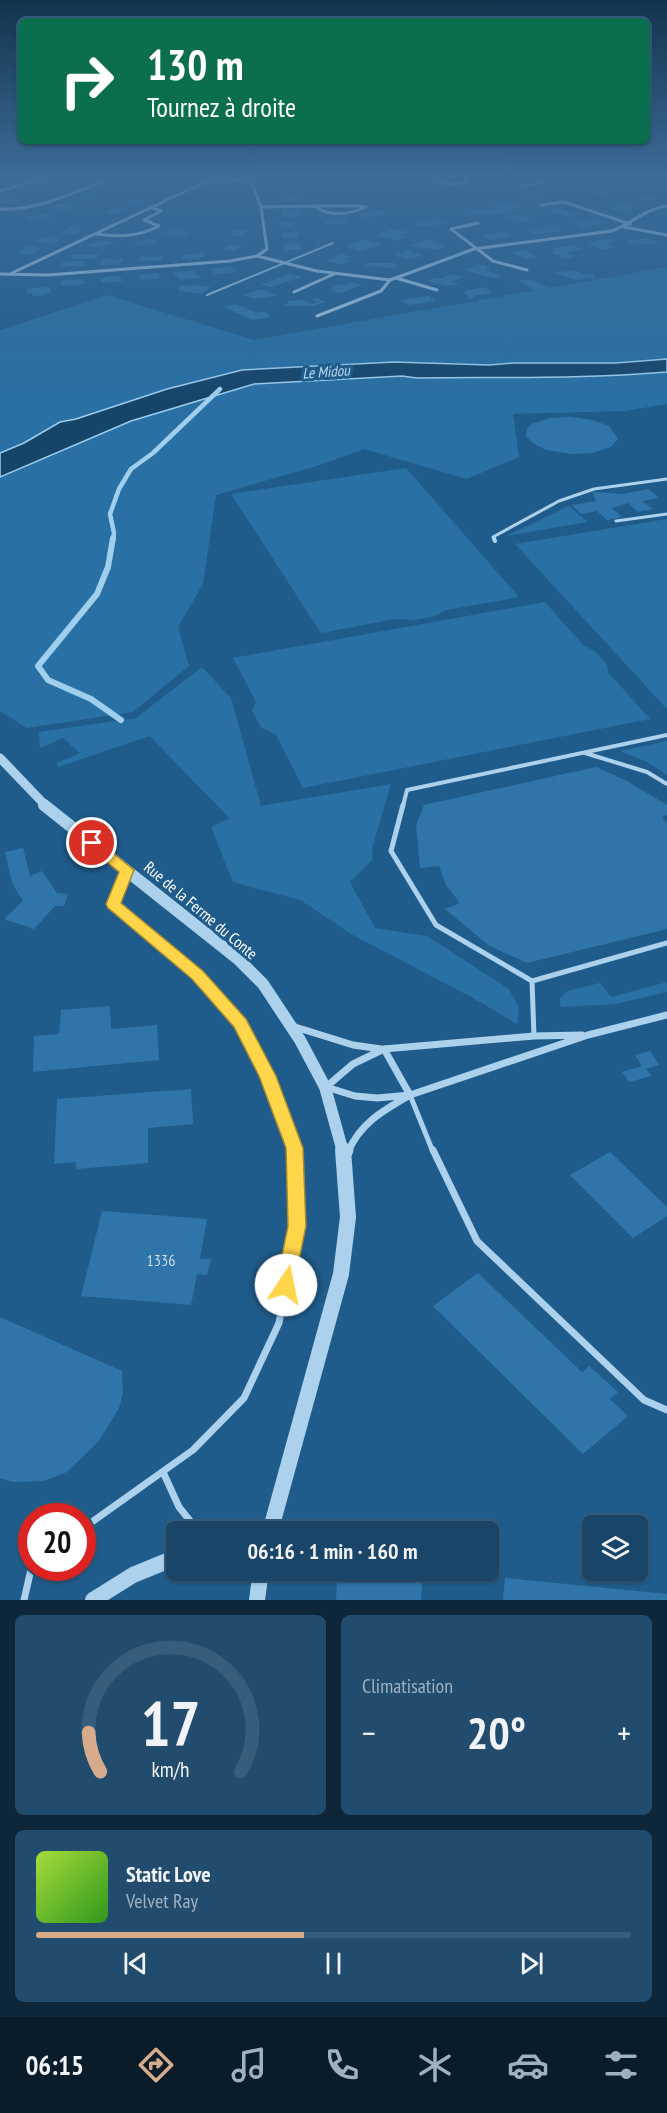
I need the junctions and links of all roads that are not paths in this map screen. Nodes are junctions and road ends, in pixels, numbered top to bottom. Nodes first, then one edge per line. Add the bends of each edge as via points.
1 (60, 251) edge
2 (265, 251) edge
3 (313, 251) edge
4 (469, 251) edge
5 (477, 251) edge
6 (257, 256) junction
7 (280, 263) junction
8 (527, 270) dead end
9 (338, 272) junction
10 (0, 274) edge
11 (10, 274) junction
12 (395, 278) junction
13 (390, 280) junction
14 (437, 290) dead end
15 (294, 292) dead end
16 (207, 295) dead end
17 (317, 316) dead end
18 (667, 479) edge
19 (667, 514) edge
20 (616, 521) dead end
21 (495, 541) dead end
22 (667, 735) edge
23 (583, 752) junction
24 (0, 759) edge
25 (667, 784) edge
26 (127, 870) junction
27 (667, 943) edge
28 (532, 981) junction
29 (667, 1015) edge
30 (291, 1025) junction
31 (588, 1035) junction
32 (534, 1036) junction
33 (384, 1050) junction
34 (325, 1087) junction
35 (410, 1095) junction
36 (345, 1159) junction
37 (667, 1410) edge
38 (163, 1472) junction
39 (96, 1519) edge
40 (190, 1521) edge
41 (273, 1521) edge
42 (166, 1560) edge
43 (28, 1581) edge
44 (260, 1581) edge
45 (24, 1600) edge
46 (93, 1600) edge
47 (257, 1600) edge

1 - 11 street
2 - 6 street
3 - 7 lane
4 - 12 street
5 - 8 street via 493,261
6 - 7 street
6 - 11 street via 48,275
7 - 9 street
7 - 16 lane
9 - 13 street
9 - 15 street
10 - 11 street
12 - 13 street
12 - 14 street
13 - 17 street via 381,291
18 - 21 lane via 594,489 559,501 493,537
19 - 20 lane
22 - 23 lane
23 - 25 lane via 647,772
23 - 28 lane via 407,790 391,850 436,925
24 - 26 street, Rue de la Ferme du Conte via 38,800
26 - 30 street, Rue de la Ferme du Conte via 238,959 263,984
26 - 38 lane via 113,904 197,975 240,1023 268,1076 295,1148 297,1226 279,1323 244,1398 193,1450
27 - 28 lane
28 - 32 lane
29 - 31 street
30 - 33 street via 353,1045
30 - 34 street, Rue de la Ferme du Conte
31 - 32 street
31 - 35 street
32 - 33 street
33 - 34 street via 365,1055
33 - 35 street
34 - 35 street via 377,1098
34 - 36 street, Rue de la Ferme du Conte
35 - 36 street via 366,1122 352,1139
35 - 37 lane via 477,1241 644,1400
36 - 41 street, Rue de la Ferme du Conte via 348,1217 341,1274
38 - 39 lane
38 - 40 lane
42 - 46 street
43 - 45 lane
44 - 47 street

